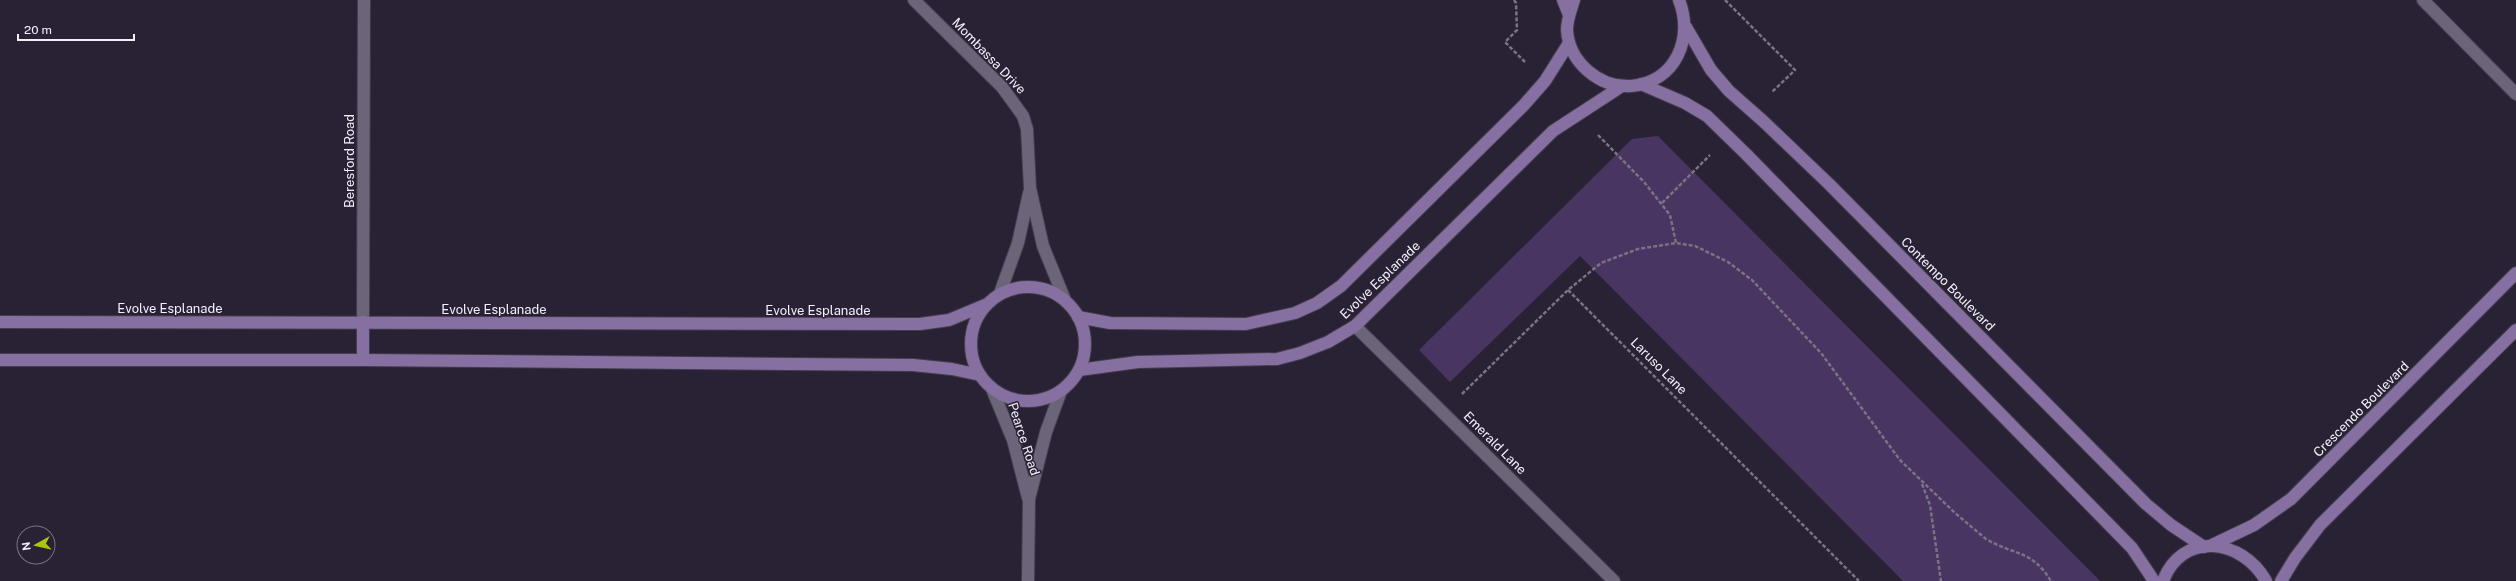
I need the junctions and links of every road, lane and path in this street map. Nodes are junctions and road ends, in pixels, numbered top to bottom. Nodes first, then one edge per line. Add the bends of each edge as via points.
1 (364, 0) edge
2 (914, 0) edge
3 (1563, 0) edge
4 (1574, 0) edge
5 (1679, 0) edge
6 (2423, 0) edge
7 (1569, 15) junction
8 (1686, 27) junction
9 (1569, 43) junction
10 (1641, 84) junction
11 (1622, 86) junction
12 (2516, 94) edge
13 (1030, 188) junction
14 (1662, 203) dead end
15 (1676, 243) junction
16 (2516, 273) edge
17 (1568, 290) junction
18 (1000, 293) junction
19 (1065, 300) junction
20 (985, 305) junction
21 (1078, 317) junction
22 (0, 322) edge
23 (363, 322) junction
24 (1355, 326) junction
25 (2516, 330) edge
26 (0, 360) edge
27 (363, 360) junction
28 (1079, 370) junction
29 (980, 376) junction
30 (992, 389) junction
31 (1061, 391) junction
32 (1443, 412) junction
33 (1921, 482) junction
34 (1029, 499) junction
35 (2207, 546) junction
36 (1028, 581) edge
37 (1614, 581) edge
38 (1859, 581) edge
39 (1941, 581) edge
40 (2051, 581) edge
41 (2154, 581) edge
42 (2163, 581) edge
43 (2266, 581) edge
44 (2281, 581) edge

1 - 23 street, Beresford Road
2 - 13 street, Mombassa Drive via 1015,102 1027,129
3 - 7 street
4 - 7 street
5 - 8 street
6 - 12 street
7 - 9 street
8 - 10 street via 1683,43 1668,69
8 - 35 street, Contempo Boulevard via 1711,70 1729,91 1829,184 2146,504 2171,525
9 - 11 street via 1577,59 1588,72 1604,81
9 - 21 street, Evolve Esplanade via 1545,82 1524,105 1341,286 1317,303 1282,317 1246,324 1110,324
10 - 11 street
10 - 41 street via 1685,103 1707,116 2132,548
11 - 24 street, Evolve Esplanade via 1553,131
13 - 18 street, Mombassa Drive via 1018,243
13 - 19 street, Mombassa Drive via 1043,246
14 - 15 path via 1670,215
15 - 17 path via 1619,255 1601,263
15 - 33 path via 1711,252 1752,280 1821,353 1879,435
16 - 35 street, Crescendo Boulevard via 2291,499 2254,525
17 - 32 path
17 - 38 path, Laruso Lane
18 - 19 street via 1016,287 1033,287 1050,291
18 - 20 street
19 - 21 street
20 - 23 street, Evolve Esplanade via 949,320 920,324
20 - 29 street via 975,321 970,340 972,358
21 - 28 street via 1084,334 1084,352
22 - 23 street, Evolve Esplanade
23 - 27 street
24 - 28 street, Evolve Esplanade via 1321,345 1277,359 1138,362
24 - 32 street, Emerald Lane
25 - 44 street via 2320,525
26 - 27 street
27 - 29 street via 913,365 952,369
28 - 31 street
29 - 30 street
30 - 31 street via 1009,398 1027,402 1045,399
30 - 34 street, Pearce Road via 1012,440
31 - 34 street, Pearce Road via 1046,432
32 - 37 street, Emerald Lane
33 - 39 path via 1930,505
33 - 40 path via 1986,539 2032,558
34 - 36 street, Pearce Road
35 - 42 street, Crescendo Boulevard via 2189,552 2175,562
35 - 43 street via 2228,548 2244,554 2257,566

